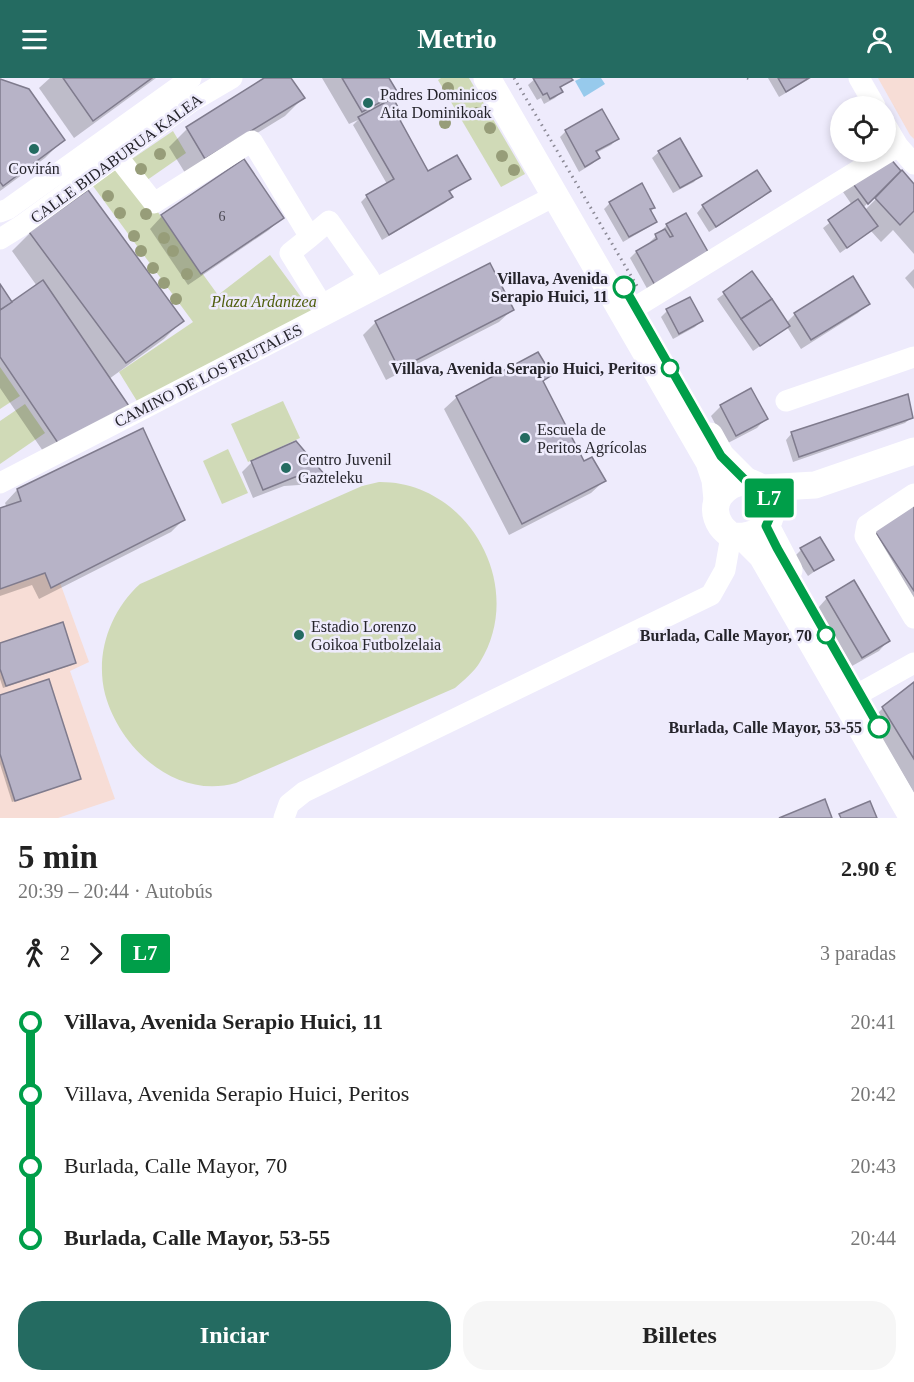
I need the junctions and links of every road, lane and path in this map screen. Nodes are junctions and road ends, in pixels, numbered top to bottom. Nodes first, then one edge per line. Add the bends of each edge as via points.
1 (191, 78) edge
2 (232, 78) edge
3 (487, 78) edge
4 (501, 78) edge
5 (514, 78) edge
6 (859, 78) edge
7 (869, 96) edge
8 (896, 143) edge
9 (898, 146) junction
10 (117, 156) junction
11 (914, 164) edge
12 (544, 201) dead end
13 (0, 212) edge
14 (310, 237) dead end
15 (0, 239) edge
16 (639, 300) junction
17 (912, 364) edge
18 (786, 401) dead end
19 (914, 451) edge
20 (0, 483) edge
21 (754, 484) junction
22 (815, 485) junction
23 (914, 494) edge
24 (717, 500) junction
25 (753, 529) junction
26 (914, 618) edge
27 (914, 663) edge
28 (853, 698) junction
29 (914, 788) edge
30 (284, 818) edge
31 (913, 818) edge

1 - 13 street, CALLE BIDABURUA KALEA
2 - 10 street, CALLE BIDABURUA KALEA via 191,102
3 - 24 main road via 709,462
4 - 16 main road
5 - 16 path
6 - 7 street
8 - 9 street
9 - 11 street
9 - 16 street
10 - 14 street via 154,203 252,141
10 - 15 street, CALLE BIDABURUA KALEA
12 - 20 street, CAMINO DE LOS FRUTALES
16 - 21 main road via 721,456
17 - 18 street
19 - 22 main road
21 - 22 main road
21 - 24 main road via 734,483
21 - 25 main road via 768,496 771,505
22 - 25 main road
23 - 26 street via 867,525 865,536
24 - 25 main road via 716,513 721,525
25 - 28 main road via 762,556
25 - 30 street via 711,595 303,792 289,804
27 - 28 street
28 - 29 main road
28 - 31 main road

